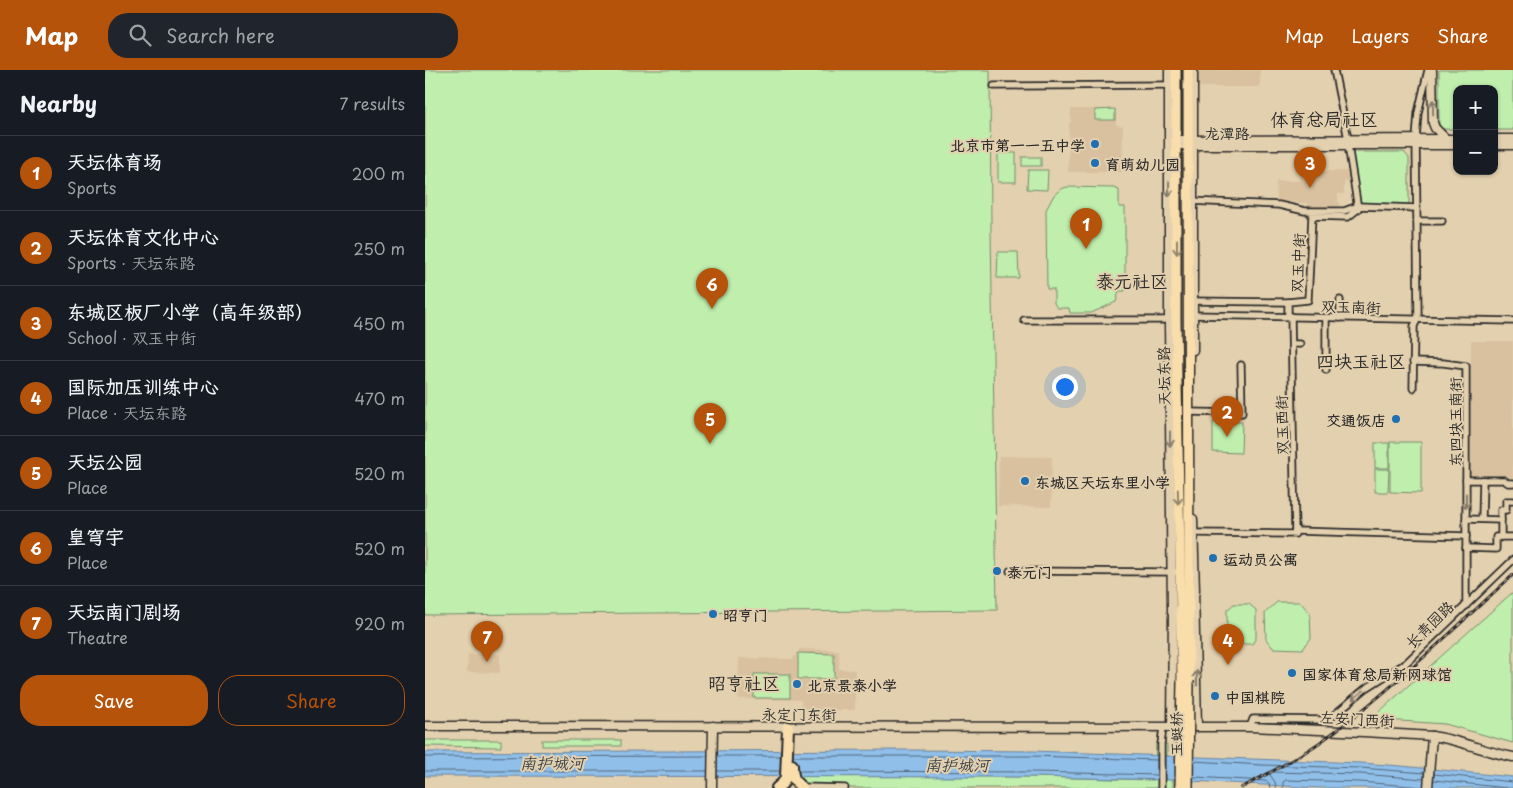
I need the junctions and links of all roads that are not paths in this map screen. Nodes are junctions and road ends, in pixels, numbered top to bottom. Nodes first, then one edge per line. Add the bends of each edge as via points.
1 (1169, 70) edge
2 (1176, 70) edge
3 (1188, 70) edge
4 (1193, 70) edge
5 (1335, 70) edge
6 (1426, 70) edge
7 (1432, 70) edge
8 (1172, 85) junction
9 (994, 86) dead end
10 (1446, 139) junction
11 (1453, 139) edge
12 (1498, 139) edge
13 (1513, 139) edge
14 (1176, 142) junction
15 (1191, 142) junction
16 (1348, 142) junction
17 (1416, 142) junction
18 (1453, 145) edge
19 (1498, 145) edge
20 (1513, 145) edge
21 (1191, 201) junction
22 (1358, 206) junction
23 (1416, 208) junction
24 (1417, 221) junction
25 (1442, 221) dead end
26 (1341, 300) dead end
27 (1191, 301) junction
28 (1288, 302) junction
29 (1191, 315) junction
30 (1289, 316) junction
31 (1327, 318) junction
32 (1340, 318) junction
33 (1024, 320) dead end
34 (1172, 320) junction
35 (1417, 320) junction
36 (1513, 321) edge
37 (1292, 344) junction
38 (1300, 344) dead end
39 (1413, 362) junction
40 (1241, 365) dead end
41 (1326, 370) dead end
42 (1413, 388) dead end
43 (1190, 412) junction
44 (1466, 480) junction
45 (1483, 480) junction
46 (1513, 483) edge
47 (1513, 501) edge
48 (1466, 520) junction
49 (1482, 520) junction
50 (1501, 520) junction
51 (1191, 533) junction
52 (1295, 533) junction
53 (1466, 536) junction
54 (1501, 537) junction
55 (1513, 537) edge
56 (1466, 548) junction
57 (1513, 560) edge
58 (1189, 564) junction
59 (1010, 571) dead end
60 (1175, 572) junction
61 (1195, 592) junction
62 (1466, 606) junction
63 (1185, 681) junction
64 (1197, 707) junction
65 (1172, 708) junction
66 (425, 726) edge
67 (713, 726) junction
68 (791, 727) junction
69 (1163, 727) junction
70 (1172, 727) junction
71 (1185, 727) junction
72 (1197, 727) junction
73 (1250, 727) junction
74 (1432, 736) junction
75 (790, 741) junction
76 (1513, 757) edge
77 (712, 784) edge
78 (780, 785) edge
79 (800, 786) edge
80 (1161, 787) edge
81 (845, 788) edge
82 (1184, 788) edge
83 (1428, 788) edge

1 - 8 street
2 - 8 main road, 天坛东路
3 - 15 main road, 天坛东路
4 - 15 street
5 - 16 street
6 - 17 street
10 -> 7 street via 1433,123
8 - 9 street
8 - 14 main road, 天坛东路
8 -> 34 street
10 - 11 street, 龙潭路
10 - 17 street, 龙潭路
12 - 13 street
14 - 15 street, 龙潭路
14 -> 34 main road, 天坛东路
15 - 16 street, 龙潭路
15 - 21 main road, 天坛东路
16 - 17 street, 龙潭路
16 - 22 street
17 - 18 street, 龙潭路
17 - 23 street
19 - 20 street
21 - 22 street via 1279,205 1305,211 1343,211
21 - 27 main road, 天坛东路
22 - 23 street
22 - 28 street, 双玉中街 via 1349,217 1312,216 1308,300
23 - 24 street
24 - 25 street
24 - 35 street
26 - 32 street
27 - 28 street
27 - 29 main road, 天坛东路
28 - 30 street, 双玉中街
29 - 30 street, 双玉南街
29 - 43 main road, 天坛东路
30 - 31 street, 双玉南街
30 - 37 street, 双玉西街
31 - 32 street, 双玉南街
31 - 41 street
32 - 35 street, 双玉南街
33 - 34 street
34 -> 60 main road, 天坛东路
35 - 36 street, 双玉南街
35 - 39 street
37 - 38 street
37 - 52 street, 双玉西街
39 - 42 street
39 - 44 street, 东四块玉南街 via 1467,366
40 - 43 street via 1242,413
43 - 51 main road, 天坛东路
44 - 45 street
44 -> 48 street, 东四块玉南街
45 - 46 street
45 - 49 street
47 - 50 street via 1506,501 1506,510 1501,510
48 - 49 street
48 - 53 street, 东四块玉南街
49 - 50 street
50 - 54 street
51 - 52 street
51 - 58 main road, 天坛东路
51 - 61 street
52 - 53 street
53 - 56 street, 东四块玉南街
54 - 55 street
54 - 56 street via 1496,537 1496,549
56 - 62 street, 东四块玉南街
57 - 62 street, 长青园路
58 - 61 street
58 - 63 main road, 天坛东路
59 - 60 street
60 - 63 main road, 天坛东路
60 - 65 street
64 -> 61 street
62 -> 73 street, 长青园路 via 1407,663 1365,689 1328,720 1253,719
63 - 82 main road, 玉蜓桥, bridge
64 - 65 street
64 - 72 street
65 - 70 street
66 - 67 street, 永定门东街
67 - 68 street, 永定门东街
67 - 77 street
68 - 69 street, 永定门东街
68 - 75 highway
69 - 70 street, 永定门东街
69 - 80 street
70 - 71 street, 永定门东街
71 - 72 street, 左安门西街
71 - 82 street, bridge
72 - 73 street, 左安门西街
73 - 74 street, 左安门西街
74 - 76 street, 左安门西街
74 - 83 street
75 - 78 highway via 787,777
75 - 79 highway via 793,778
79 - 81 street

